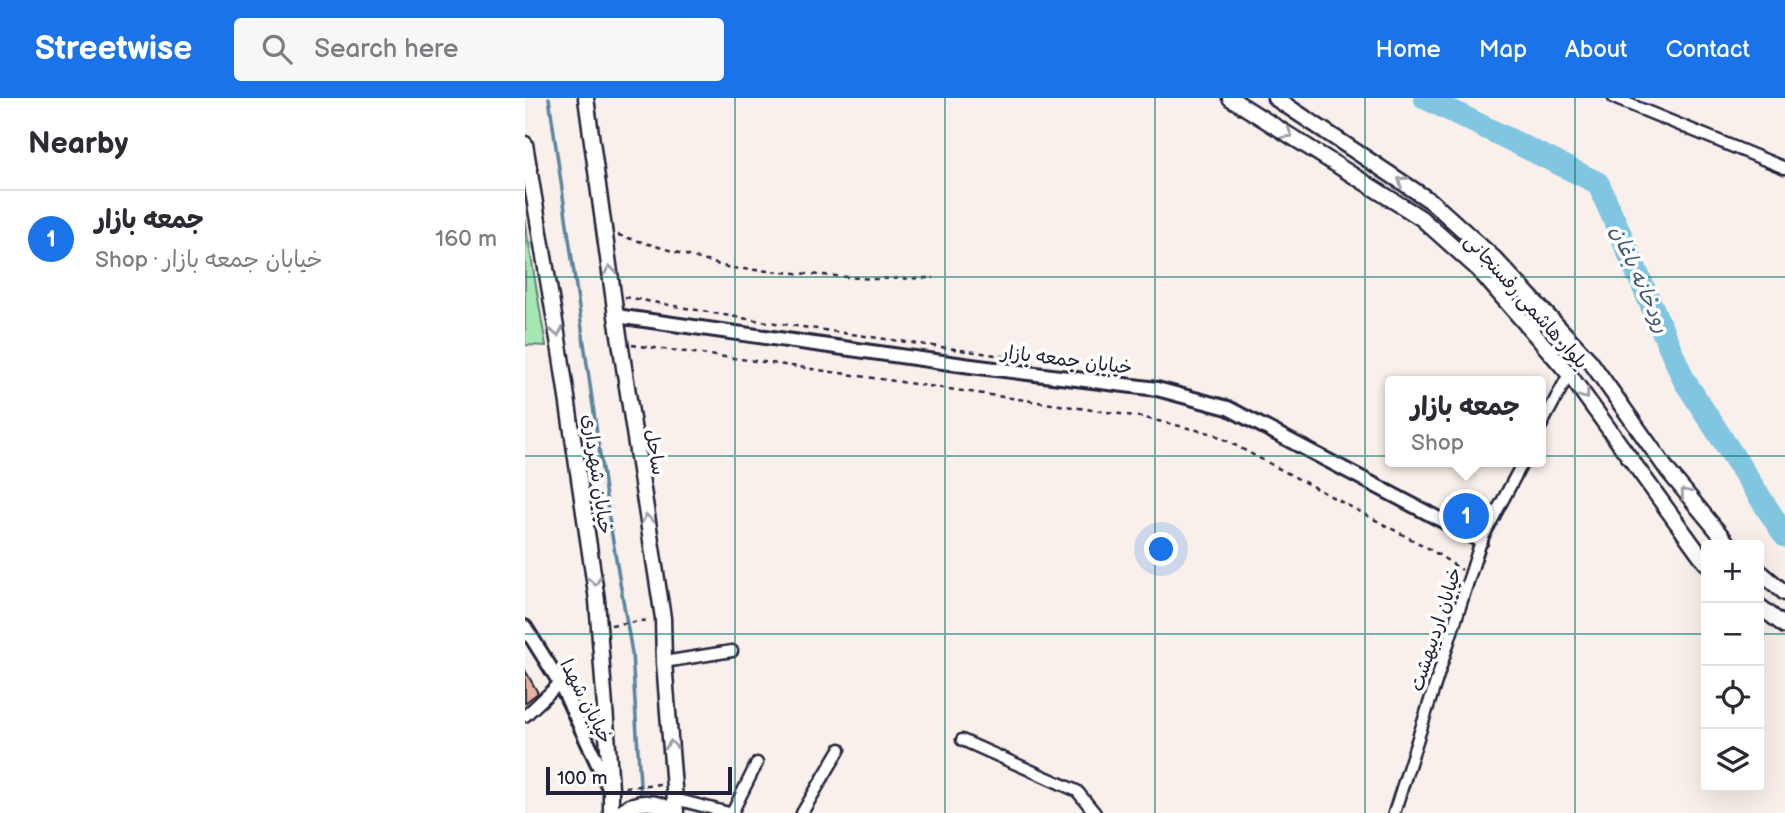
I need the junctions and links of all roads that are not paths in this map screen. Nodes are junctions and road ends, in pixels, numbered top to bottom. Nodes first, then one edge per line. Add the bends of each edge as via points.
1 (586, 98) edge
2 (1230, 98) edge
3 (1275, 98) edge
4 (1614, 98) edge
5 (525, 144) edge
6 (1785, 168) edge
7 (1432, 202) junction
8 (1421, 218) junction
9 (616, 316) junction
10 (1569, 374) junction
11 (1546, 417) edge
12 (1520, 467) edge
13 (1725, 540) edge
14 (1481, 541) junction
15 (1701, 556) edge
16 (1764, 575) edge
17 (1785, 593) edge
18 (1764, 610) edge
19 (1785, 626) edge
20 (525, 627) edge
21 (732, 651) dead end
22 (664, 662) junction
23 (560, 683) junction
24 (525, 716) edge
25 (962, 740) dead end
26 (840, 749) dead end
27 (757, 763) dead end
28 (612, 791) junction
29 (676, 808) edge
30 (611, 813) edge
31 (619, 813) edge
32 (731, 813) edge
33 (802, 813) edge
34 (1095, 813) edge
35 (1394, 813) edge

9 -> 1 main road, ساحل
2 -> 8 main road, بلوار هاشمی رفسنجانی
7 -> 3 main road, بلوار هاشمی رفسنجانی
4 - 6 street
5 -> 28 main road, خیابان شهرداری via 600,626
7 - 8 main road
13 -> 7 main road, بلوار هاشمی رفسنجانی via 1668,471 1590,361 1495,259
8 - 10 main road, بلوار هاشمی رفسنجانی via 1478,269
9 - 14 street, خیابان جمعه بازار via 1157,389 1204,401 1227,408
22 -> 9 main road, ساحل via 663,618
10 - 11 street
10 -> 15 main road, بلوار هاشمی رفسنجانی
12 - 14 street, خیابان اردیبهشت
14 - 35 street, خیابان اردیبهشت
16 - 17 main road
18 - 19 main road
20 - 23 street, خیابان شهدا
21 - 22 street
29 -> 22 main road, ساحل
23 - 24 street
23 - 28 street, خیابان شهدا
25 - 34 street via 1077,791
26 - 33 street
27 - 32 street
28 - 30 main road, خیابان شهرداری
29 - 31 main road via 651,803 632,805
29 - 32 street

